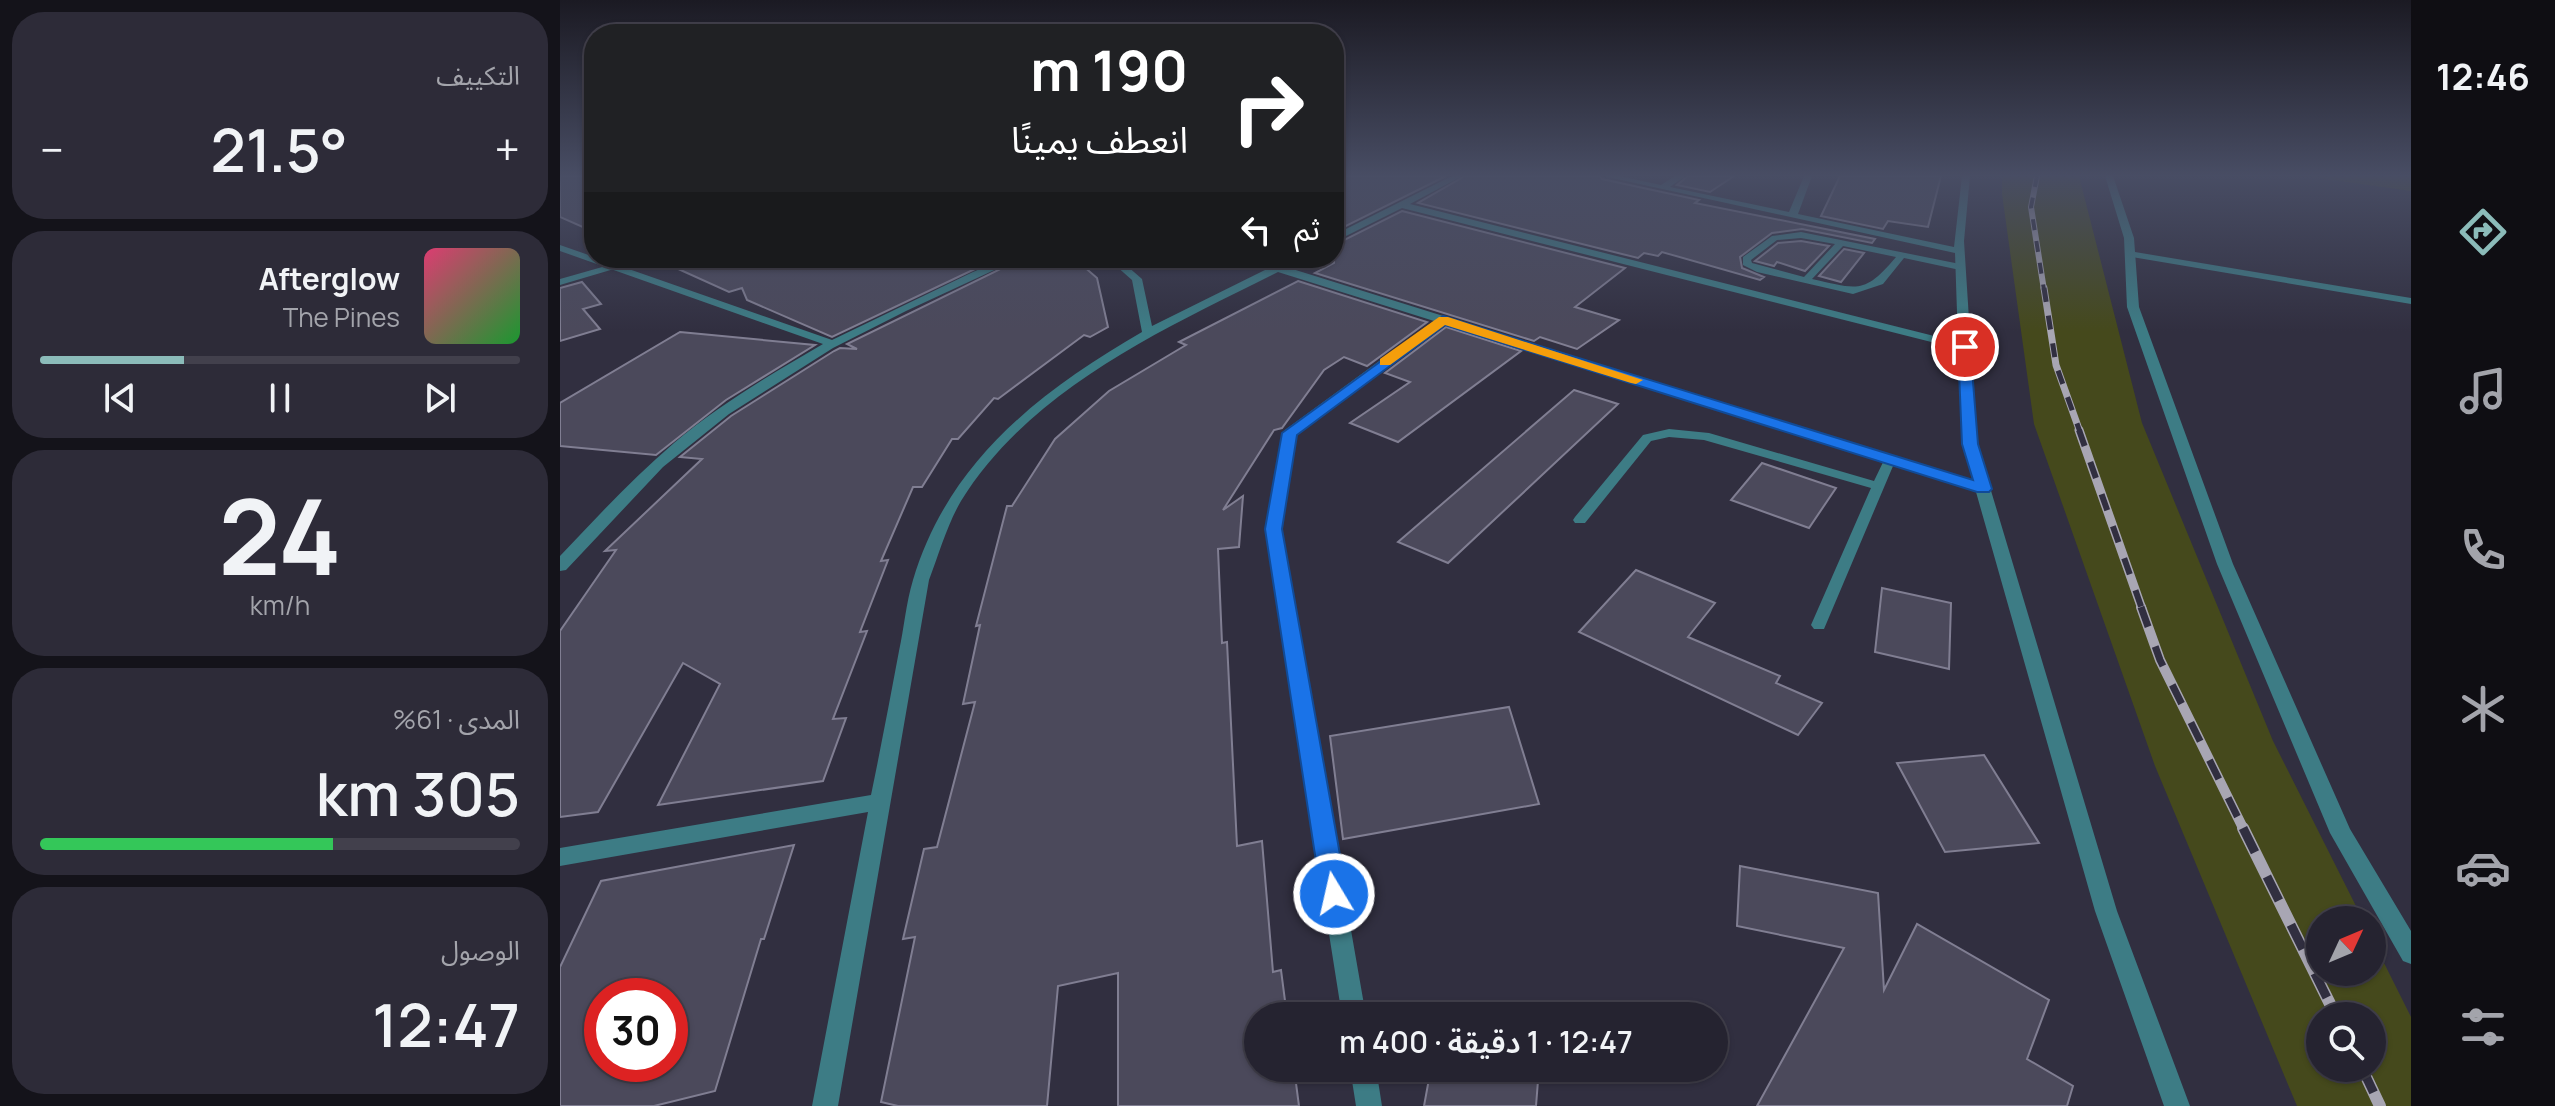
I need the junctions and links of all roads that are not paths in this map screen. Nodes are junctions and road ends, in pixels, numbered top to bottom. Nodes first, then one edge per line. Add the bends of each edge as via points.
1 (1492, 228) edge
2 (1844, 228) edge
3 (1962, 228) edge
4 (2126, 228) edge
5 (1841, 243) junction
6 (560, 248) edge
7 (2129, 254) junction
8 (1902, 255) junction
9 (584, 258) edge
10 (1960, 259) junction
11 (616, 268) edge
12 (991, 268) edge
13 (1124, 268) edge
14 (1277, 268) joint
15 (613, 269) junction
16 (1806, 280) junction
17 (560, 282) edge
18 (2411, 301) edge
19 (1443, 320) junction
20 (1148, 333) junction
21 (833, 344) junction
22 (1965, 347) junction
23 (1890, 459) junction
24 (1879, 486) junction
25 (1983, 489) junction
26 (1580, 520) dead end
27 (561, 563) edge
28 (1819, 625) dead end
29 (879, 802) junction
30 (560, 857) edge
31 (2411, 953) edge
32 (1352, 1002) edge
33 (1365, 1082) edge
34 (825, 1106) edge
35 (1369, 1106) edge
36 (2177, 1106) edge

1 - 22 street
2 - 10 street
3 - 10 street
4 - 7 street
5 - 8 lane
5 - 16 lane
5 - 16 lane via 1784,236 1746,259 1760,270
6 - 9 street
7 - 18 lane
7 - 31 street via 2133,307 2225,564 2341,833
8 - 10 lane
8 - 16 lane via 1871,287 1853,291
10 - 22 street
11 - 15 street
12 - 21 street
13 - 20 street via 1137,279
14 - 19 street
14 - 20 street
15 - 17 street
15 - 21 street
19 - 23 street
19 - 32 street via 1290,433 1273,529
20 - 29 street via 1070,379 1004,436 955,498 921,580
21 - 27 street via 722,412 626,494
22 - 25 street via 1970,444
23 - 24 lane
23 - 25 street
24 - 26 lane via 1705,436 1669,433 1647,438
24 - 28 lane
25 - 36 street via 2106,911
29 - 30 street
29 - 34 street
33 - 35 street

